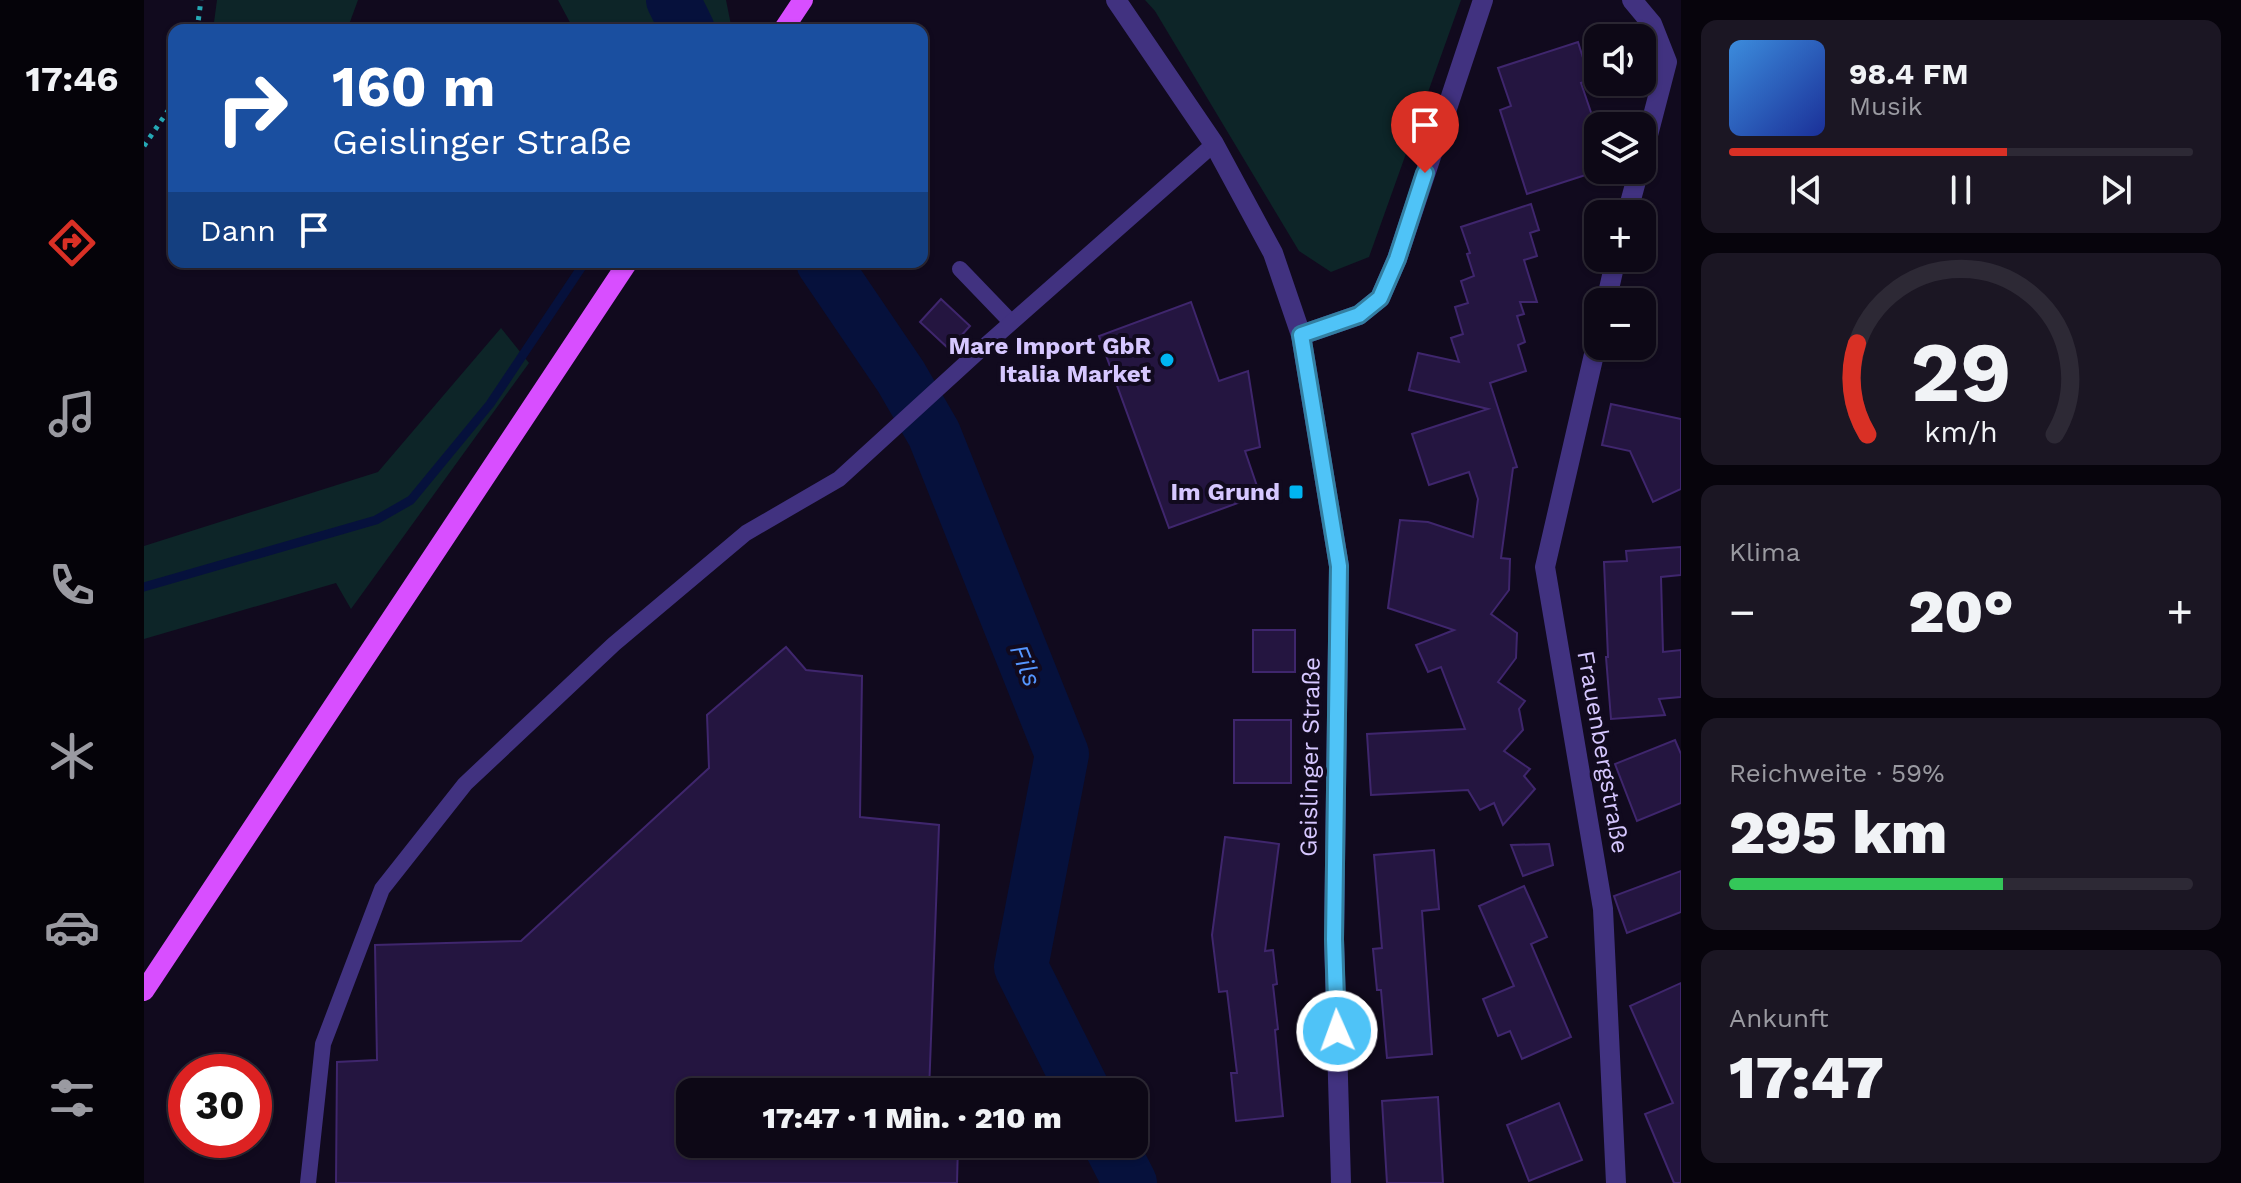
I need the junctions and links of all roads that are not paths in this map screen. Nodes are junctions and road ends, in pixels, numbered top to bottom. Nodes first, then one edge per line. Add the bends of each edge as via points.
1 (803, 0) edge
2 (1483, 0) edge
3 (1632, 0) edge
4 (1123, 3) edge
5 (787, 24) edge
6 (1654, 112) edge
7 (1214, 144) junction
8 (624, 268) edge
9 (960, 269) dead end
10 (1011, 322) junction
11 (1301, 335) junction
12 (1593, 360) edge
13 (144, 991) edge
14 (308, 1183) edge
15 (1341, 1183) edge
16 (1616, 1183) edge

1 - 5 main road
2 - 11 street via 1380,298 1359,315
3 - 6 street via 1652,24 1667,62
4 - 7 street, Geislinger Straße
7 - 10 lane
7 - 11 street, Geislinger Straße via 1273,253
8 - 13 main road
9 - 10 lane
10 - 14 lane via 839,479 746,533 614,644 465,784 382,889 323,1044
11 - 15 street, Geislinger Straße via 1339,566 1334,939
12 - 16 street, Frauenbergstraße via 1545,567 1603,909

